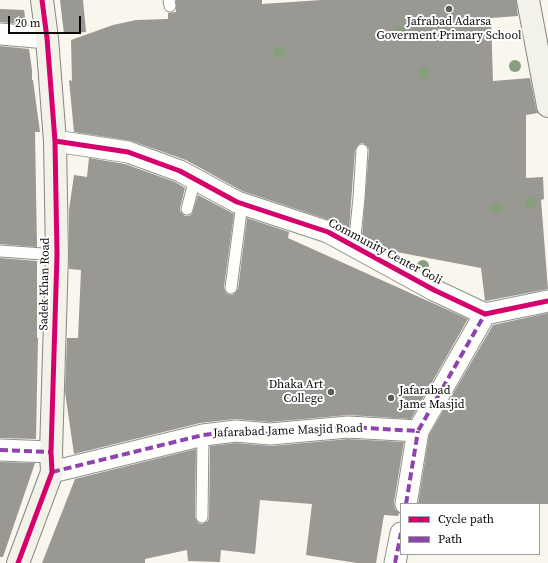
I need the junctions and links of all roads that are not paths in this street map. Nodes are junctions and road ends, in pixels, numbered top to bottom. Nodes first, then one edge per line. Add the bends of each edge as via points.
1 (42, 0) edge
2 (528, 0) edge
3 (0, 34) edge
4 (47, 38) junction
5 (548, 106) edge
6 (54, 141) junction
7 (362, 150) dead end
8 (195, 179) junction
9 (242, 204) junction
10 (187, 209) dead end
11 (354, 246) junction
12 (0, 251) edge
13 (57, 255) junction
14 (231, 288) dead end
15 (548, 301) edge
16 (485, 314) junction
17 (418, 431) junction
18 (203, 435) junction
19 (0, 450) edge
20 (52, 462) junction
21 (406, 503) edge
22 (202, 517) dead end
23 (400, 538) edge
24 (18, 563) edge
25 (395, 563) edge

1 - 4 street, Sadek Khan Road
2 - 5 street
3 - 4 street
4 - 6 street, Sadek Khan Road
6 - 8 street, Community Center Goli via 128,152
6 - 13 street, Sadek Khan Road
7 - 11 lane
8 - 9 street, Community Center Goli
8 - 10 lane
9 - 11 street, Community Center Goli via 328,232
9 - 14 lane
11 - 16 street, Community Center Goli via 434,290
12 - 13 lane
13 - 20 street, Sadek Khan Road
15 - 16 street
16 - 17 street
17 - 18 street, Jafarabad Jame Masjid Road via 348,427 270,434 236,431
17 - 21 street
18 - 20 street, Jafarabad Jame Masjid Road
18 - 22 lane
19 - 20 street, Jafarabad Jame Masjid Road
20 - 24 street, Sadek Khan Road
23 - 25 street

